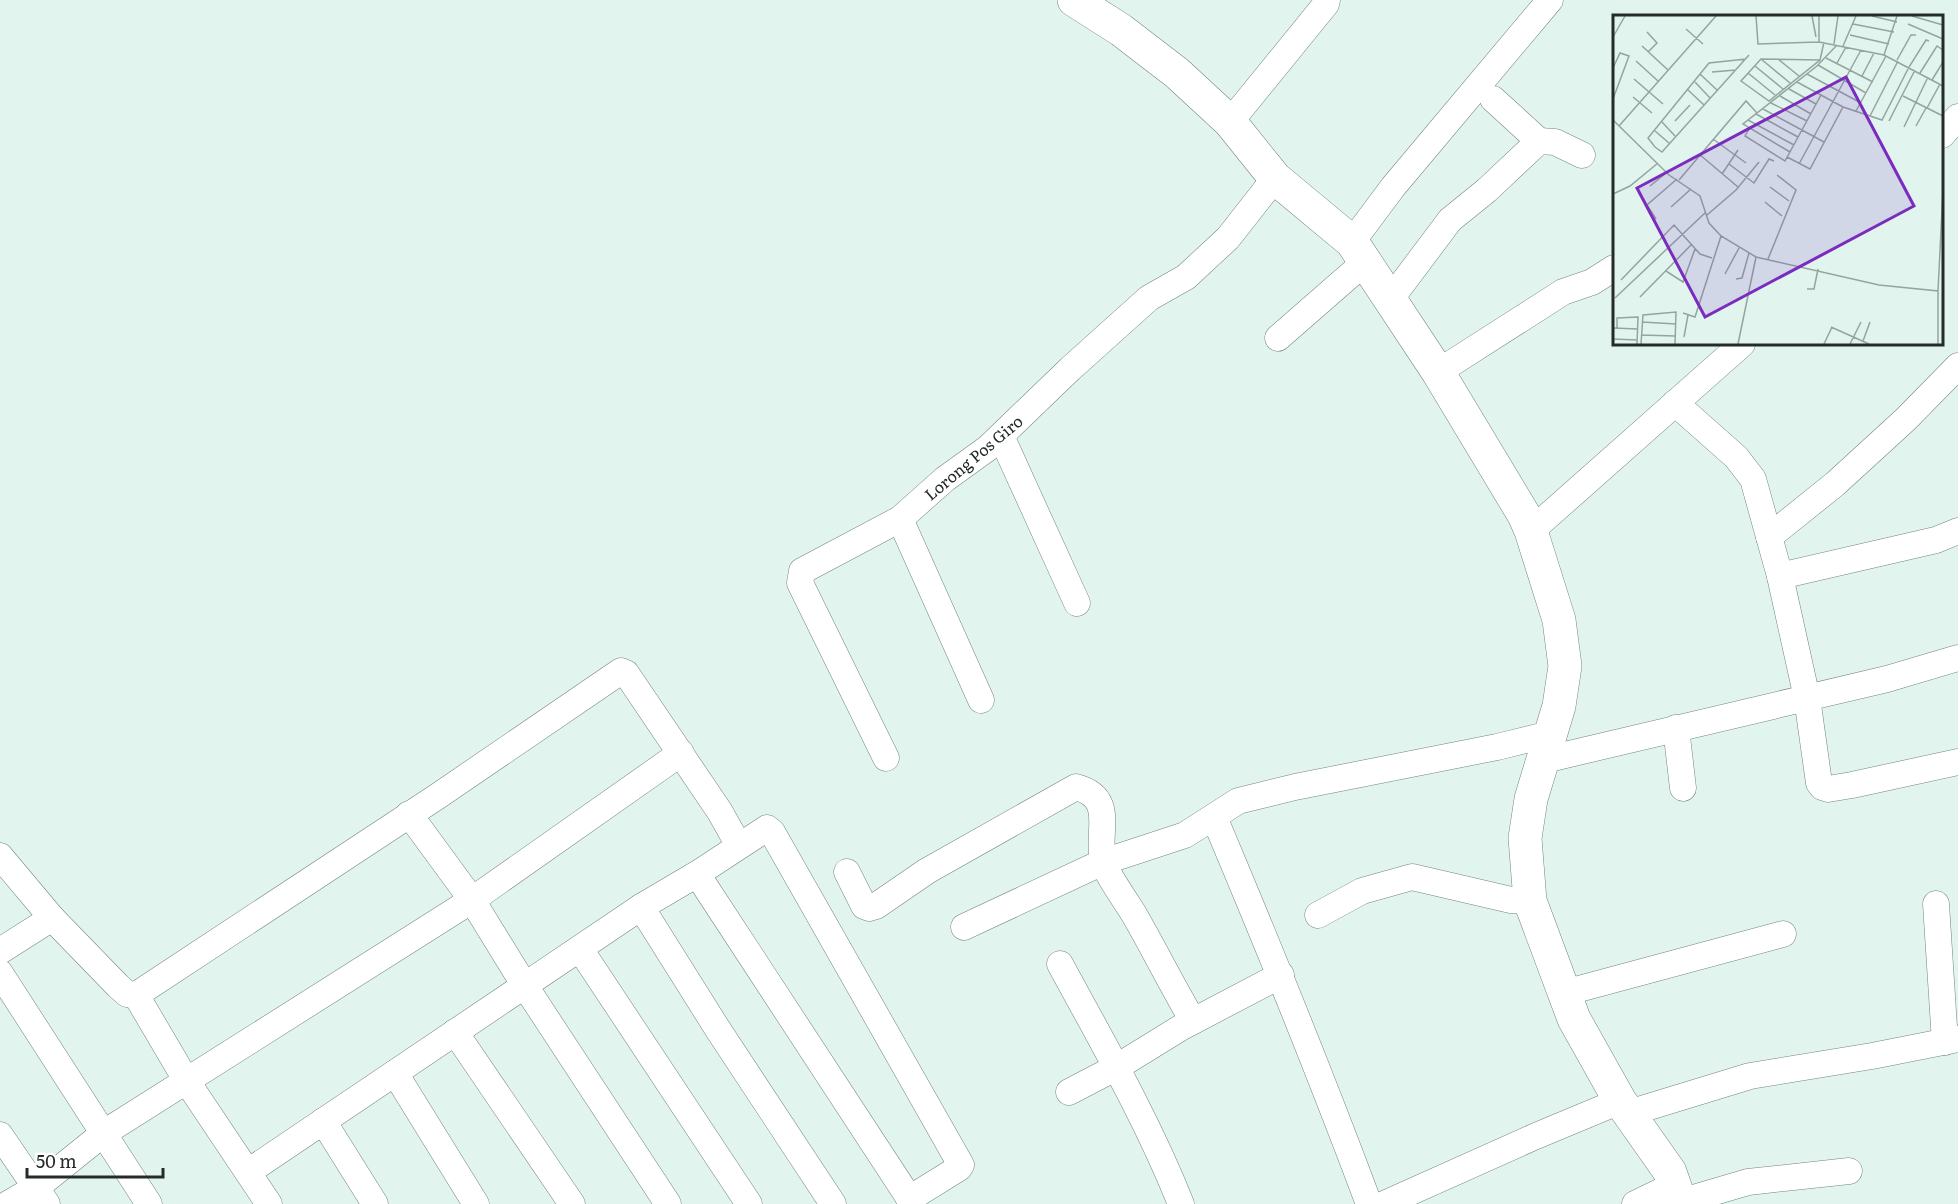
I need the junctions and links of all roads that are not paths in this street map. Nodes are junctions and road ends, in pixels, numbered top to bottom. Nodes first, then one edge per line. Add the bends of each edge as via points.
1 (1074, 0) edge
2 (1326, 0) edge
3 (1550, 0) edge
4 (1493, 99) dead end
5 (1958, 117) edge
6 (1230, 122) junction
7 (1943, 133) edge
8 (1539, 141) junction
9 (1582, 155) dead end
10 (1275, 178) junction
11 (1358, 252) junction
12 (1613, 269) edge
13 (1390, 300) junction
14 (1278, 338) dead end
15 (1741, 345) edge
16 (1958, 366) edge
17 (1438, 372) junction
18 (1676, 403) junction
19 (1001, 436) junction
20 (900, 519) junction
21 (1531, 531) junction
22 (1958, 531) edge
23 (1769, 537) junction
24 (1780, 576) junction
25 (1077, 603) dead end
26 (1958, 658) edge
27 (1807, 698) junction
28 (981, 700) dead end
29 (1676, 728) junction
30 (1547, 747) junction
31 (681, 753) junction
32 (886, 758) dead end
33 (1958, 762) edge
34 (1683, 788) dead end
35 (409, 814) junction
36 (1214, 817) junction
37 (739, 846) junction
38 (0, 856) edge
39 (1102, 862) junction
40 (847, 872) dead end
41 (697, 874) junction
42 (472, 900) junction
43 (1530, 901) junction
44 (1936, 904) dead end
45 (641, 907) junction
46 (1318, 915) dead end
47 (52, 918) junction
48 (964, 927) dead end
49 (1783, 934) dead end
50 (580, 949) junction
51 (0, 951) edge
52 (1060, 964) dead end
53 (0, 973) edge
54 (1281, 975) junction
55 (525, 986) junction
56 (1564, 993) junction
57 (136, 995) junction
58 (1192, 1021) junction
59 (455, 1032) junction
60 (1951, 1040) edge
61 (1117, 1067) junction
62 (394, 1073) junction
63 (186, 1080) junction
64 (1069, 1092) dead end
65 (1625, 1107) junction
66 (323, 1121) junction
67 (104, 1133) junction
68 (0, 1134) edge
69 (1850, 1171) dead end
70 (248, 1172) junction
71 (42, 1195) edge
72 (1679, 1197) edge
73 (911, 1201) edge
74 (8, 1204) edge
75 (149, 1204) edge
76 (269, 1204) edge
77 (375, 1204) edge
78 (476, 1204) edge
79 (572, 1204) edge
80 (669, 1204) edge
81 (749, 1204) edge
82 (833, 1204) edge
83 (1181, 1204) edge
84 (1369, 1204) edge
85 (1384, 1204) edge
86 (1635, 1204) edge

1 - 6 main road via 1177,73
2 - 6 street
3 - 11 street via 1393,187
4 - 8 street
5 - 7 street
6 - 10 main road
8 - 9 street via 1555,142
8 - 13 street via 1450,220
10 - 11 main road
10 - 19 street, Lorong Pos Giro via 1228,238 1186,277 1149,298
11 - 13 main road
11 - 14 street
12 - 17 street via 1592,282 1563,292
13 - 17 main road
15 - 18 street
16 - 23 street via 1835,484
17 - 21 main road
18 - 21 street
18 - 23 street via 1736,458 1753,479
19 - 20 street, Lorong Pos Giro
19 - 25 street
20 - 28 street
20 - 32 street, Lorong Pos Giro via 810,565 800,574 800,583
21 - 30 main road via 1559,620 1565,666
22 - 24 street via 1936,540
23 - 24 street
24 - 27 street
26 - 27 street
27 - 29 street
27 - 33 street via 1822,787 1852,785
29 - 30 street
29 - 34 street
30 - 36 street via 1497,747 1295,786 1238,801
30 - 43 main road via 1531,799 1525,838
31 - 35 street via 621,671
31 - 37 street
31 - 42 street
35 - 42 street
35 - 57 street
36 - 39 street via 1185,835
36 - 54 street
37 - 41 street
37 - 73 street via 767,828 772,832 961,1165
38 - 47 street
39 - 40 street via 1102,813 1096,798 1076,787 927,871 876,906 864,906
39 - 48 street
39 - 58 street
41 - 45 street
41 - 73 street
42 - 55 street
42 - 63 street
43 - 46 street via 1412,878 1362,891
43 - 56 main road
44 - 60 street
45 - 50 street
45 - 82 street
47 - 51 street
47 - 57 street via 118,986
49 - 56 street
50 - 55 street
50 - 81 street
52 - 61 street
53 - 67 street
54 - 58 street
54 - 84 street
55 - 59 street
55 - 80 street
56 - 65 main road via 1574,1019
57 - 63 street
58 - 61 street
59 - 62 street
59 - 79 street
60 - 65 street via 1750,1076
61 - 64 street
61 - 83 street via 1163,1158
62 - 66 street
62 - 78 street
63 - 67 street
63 - 70 street
65 - 72 main road via 1670,1172
65 - 85 street via 1536,1136
66 - 70 street
66 - 77 street
67 - 71 street
67 - 75 street
68 - 71 street
69 - 72 street via 1748,1182
70 - 76 street
71 - 74 street
72 - 86 street

